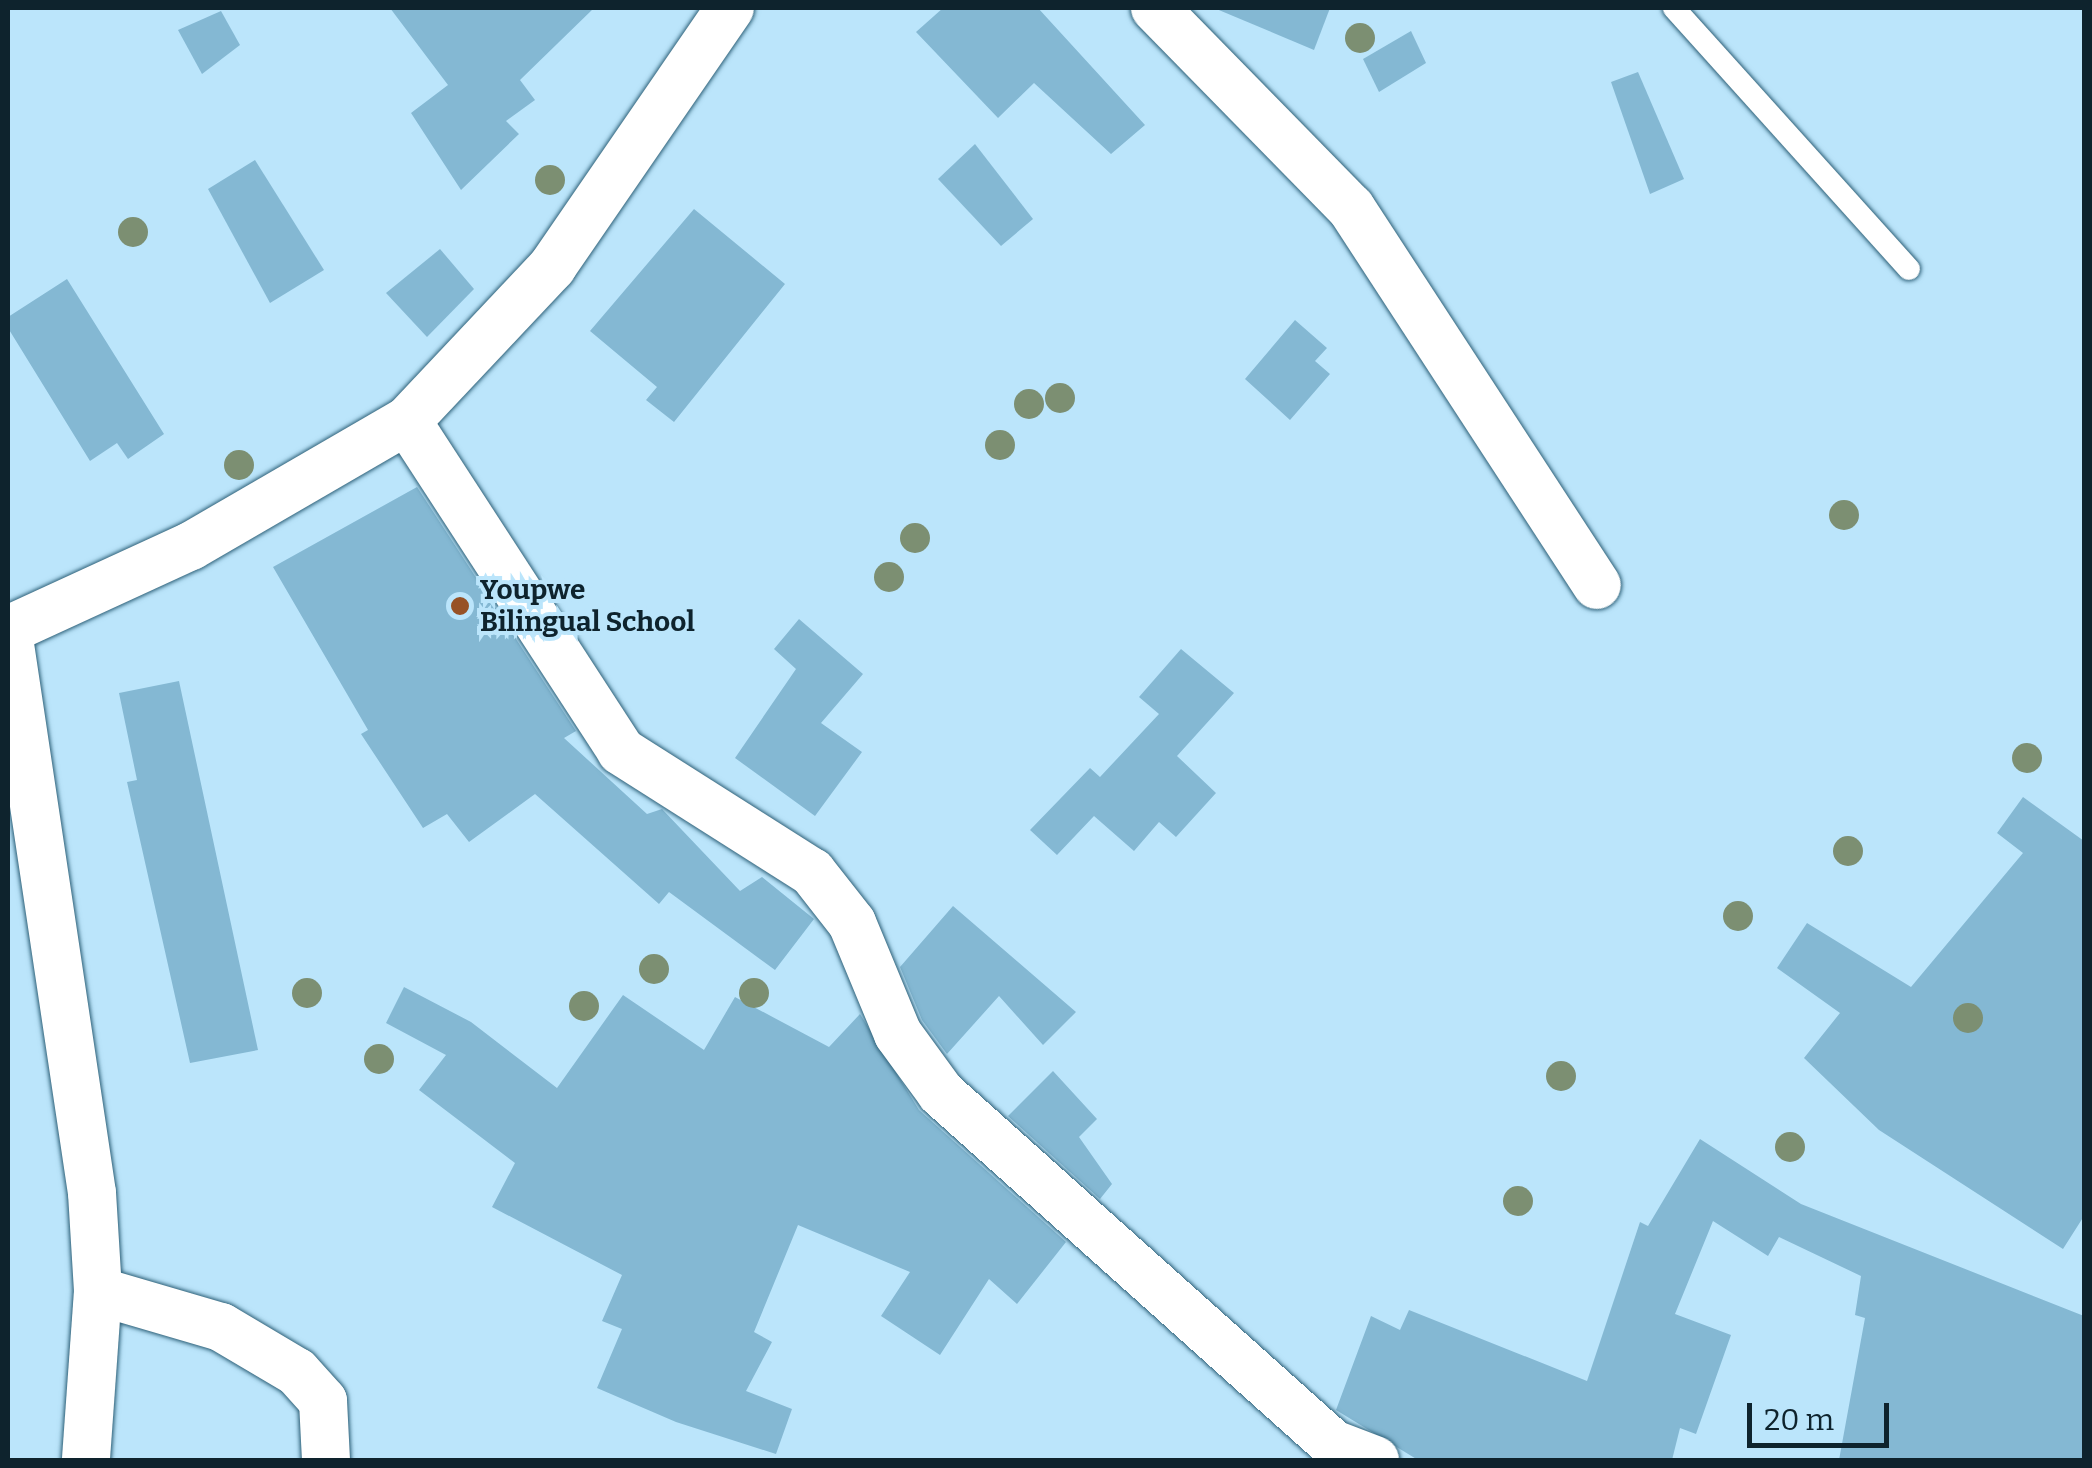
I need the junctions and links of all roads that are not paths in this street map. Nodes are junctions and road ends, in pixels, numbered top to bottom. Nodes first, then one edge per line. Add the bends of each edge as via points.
1 (730, 8) edge
2 (1155, 8) edge
3 (1674, 8) edge
4 (1909, 269) dead end
5 (408, 421) junction
6 (1597, 584) dead end
7 (8, 630) edge
8 (98, 1290) junction
9 (86, 1460) edge
10 (326, 1460) edge
11 (1375, 1460) edge

1 - 5 street via 552,267
2 - 6 street via 1351,208
3 - 4 lane
5 - 7 street via 191,546
5 - 11 street via 621,751 812,872 852,923 898,1034 941,1093 1334,1444
7 - 8 street via 92,1193
8 - 9 street
8 - 10 street via 221,1327 297,1372 323,1401

